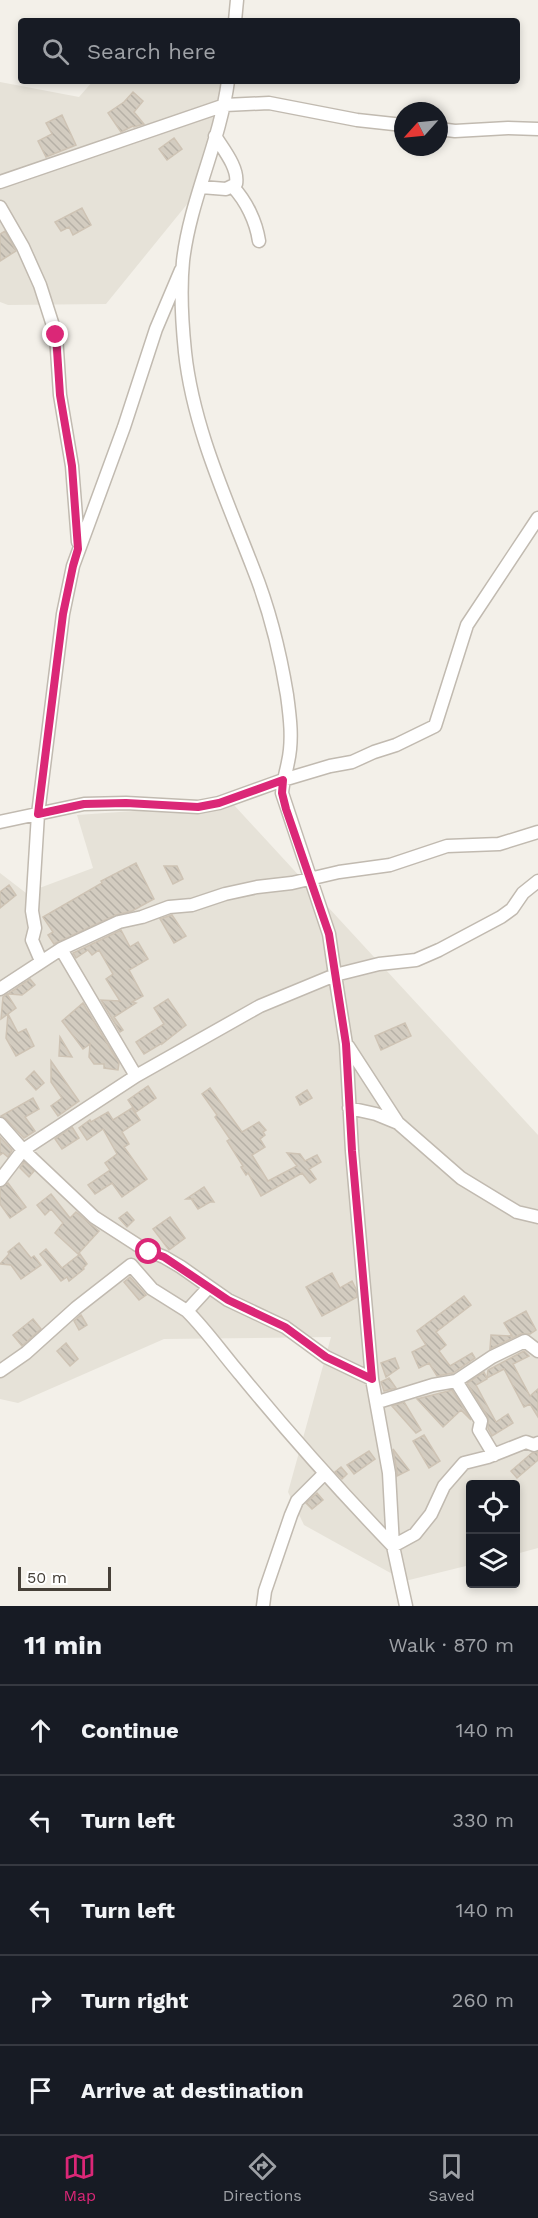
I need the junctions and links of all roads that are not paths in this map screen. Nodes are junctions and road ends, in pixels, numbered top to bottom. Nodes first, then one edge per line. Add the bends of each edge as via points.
1 (237, 0) edge
2 (235, 18) edge
3 (228, 84) edge
4 (225, 105) junction
5 (394, 124) edge
6 (538, 129) edge
7 (448, 130) edge
8 (215, 136) junction
9 (0, 182) edge
10 (201, 187) junction
11 (233, 187) junction
12 (0, 207) edge
13 (259, 241) dead end
14 (183, 267) junction
15 (538, 519) edge
16 (78, 549) junction
17 (283, 780) junction
18 (38, 814) junction
19 (0, 822) edge
20 (538, 832) edge
21 (309, 879) junction
22 (538, 881) edge
23 (61, 949) junction
24 (41, 961) junction
25 (335, 975) junction
26 (0, 989) edge
27 (346, 1044) junction
28 (136, 1076) junction
29 (349, 1108) junction
30 (398, 1123) junction
31 (0, 1124) edge
32 (23, 1150) junction
33 (0, 1180) edge
34 (538, 1217) edge
35 (209, 1287) junction
36 (187, 1311) junction
37 (538, 1351) edge
38 (0, 1371) edge
39 (372, 1379) junction
40 (456, 1382) junction
41 (378, 1402) junction
42 (538, 1443) edge
43 (494, 1455) junction
44 (324, 1474) junction
45 (393, 1546) junction
46 (263, 1606) edge
47 (406, 1606) edge

1 - 2 street
3 - 4 street
4 - 5 street via 269,102
4 - 8 street
4 - 9 street
6 - 7 street
8 - 10 street
8 - 11 street via 237,179
10 - 11 street
10 - 14 street
11 - 13 street via 243,198
12 - 16 street via 32,266 56,335
14 - 16 street via 156,329
14 - 17 street via 185,352 191,394 268,613 287,696 291,736
15 - 17 street via 467,626 435,726 352,762
16 - 18 street via 63,614
17 - 18 street via 198,807 84,804
17 - 21 street via 286,809
18 - 19 street
18 - 24 street via 32,940
20 - 21 street via 492,845 447,846 390,865
21 - 23 street via 169,907 119,922
21 - 25 street via 329,934
22 - 25 street via 501,917 439,950 416,960
23 - 24 street
23 - 28 street
24 - 26 street
25 - 27 street
25 - 28 street via 260,1006
27 - 29 street
27 - 30 street
28 - 32 street
29 - 30 street
29 - 39 street
30 - 34 street via 461,1178 517,1212
31 - 32 street
32 - 33 street
32 - 35 street via 94,1217
35 - 36 street
35 - 39 street via 285,1327 326,1357
36 - 38 street via 152,1289 131,1265
36 - 44 street
37 - 40 street via 525,1341 492,1357
39 - 41 street
40 - 41 street
40 - 43 street via 481,1421 479,1430
41 - 45 street via 389,1473
42 - 43 street via 526,1442
43 - 45 street via 464,1463 456,1470 415,1534
44 - 45 street
44 - 46 street via 297,1501
45 - 47 street

